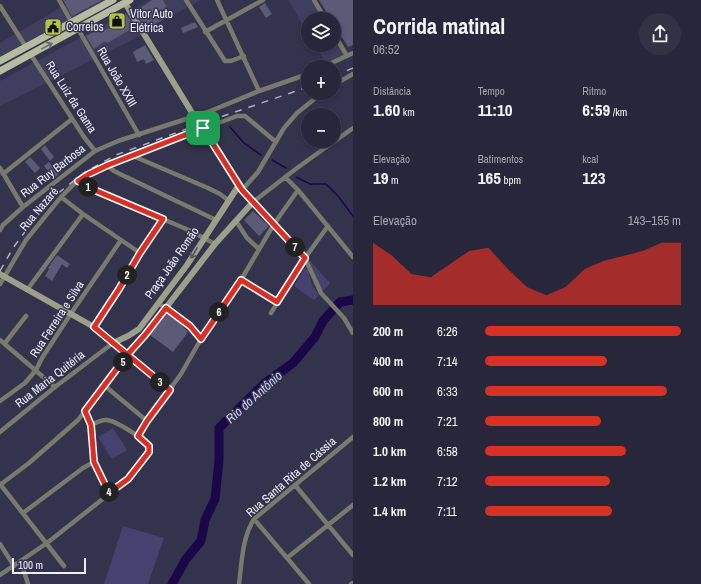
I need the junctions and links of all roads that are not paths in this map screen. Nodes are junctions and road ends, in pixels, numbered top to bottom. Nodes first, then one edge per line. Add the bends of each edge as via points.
1 (59, 0) edge
2 (113, 0) edge
3 (186, 0) edge
4 (217, 0) edge
5 (262, 0) edge
6 (314, 0) edge
7 (128, 1) edge
8 (0, 6) edge
9 (92, 11) junction
10 (321, 12) edge
11 (96, 19) junction
12 (227, 20) junction
13 (72, 23) junction
14 (78, 29) junction
15 (205, 32) junction
16 (341, 46) edge
17 (26, 47) junction
18 (353, 53) edge
19 (31, 54) junction
20 (244, 56) junction
21 (347, 56) junction
22 (338, 60) edge
23 (0, 61) edge
24 (0, 71) edge
25 (353, 74) edge
26 (301, 76) edge
27 (341, 81) edge
28 (259, 91) junction
29 (313, 100) edge
30 (194, 116) junction
31 (72, 119) junction
32 (201, 126) junction
33 (353, 128) edge
34 (140, 135) junction
35 (276, 142) junction
36 (95, 151) junction
37 (133, 156) junction
38 (108, 165) junction
39 (0, 168) edge
40 (3, 174) junction
41 (285, 177) junction
42 (78, 181) junction
43 (240, 188) junction
44 (298, 190) junction
45 (61, 197) junction
46 (228, 200) junction
47 (252, 202) junction
48 (23, 207) junction
49 (83, 214) junction
50 (163, 219) junction
51 (216, 220) junction
52 (236, 221) junction
53 (1, 224) edge
54 (274, 224) junction
55 (328, 226) junction
56 (0, 230) edge
57 (204, 238) junction
58 (121, 240) junction
59 (215, 244) junction
60 (259, 249) junction
61 (140, 253) junction
62 (353, 257) edge
63 (305, 258) junction
64 (187, 265) junction
65 (193, 271) junction
66 (2, 275) edge
67 (241, 280) junction
68 (0, 284) edge
69 (27, 290) junction
70 (277, 302) junction
71 (158, 303) junction
72 (166, 308) junction
73 (271, 313) dead end
74 (70, 315) junction
75 (26, 316) dead end
76 (94, 327) junction
77 (139, 329) junction
78 (353, 333) edge
79 (145, 335) junction
80 (201, 339) junction
81 (0, 340) edge
82 (5, 343) junction
83 (113, 343) junction
84 (128, 354) junction
85 (36, 370) junction
86 (104, 386) junction
87 (55, 387) junction
88 (170, 390) junction
89 (0, 401) edge
90 (85, 411) junction
91 (147, 421) junction
92 (91, 425) junction
93 (0, 432) edge
94 (138, 436) junction
95 (351, 438) edge
96 (353, 444) edge
97 (94, 462) junction
98 (0, 485) edge
99 (295, 485) junction
100 (109, 493) junction
101 (353, 505) edge
102 (23, 513) junction
103 (254, 519) junction
104 (328, 525) junction
105 (47, 543) junction
106 (0, 544) edge
107 (353, 555) edge
108 (288, 558) junction
109 (21, 562) junction
110 (14, 566) junction
111 (64, 566) dead end
112 (0, 575) edge
113 (28, 584) edge
114 (240, 584) edge
115 (309, 584) edge

1 - 13 street
2 - 9 main road
3 - 15 street
4 - 12 street
5 - 12 street
6 - 10 street
7 - 11 main road
7 - 30 street
8 - 17 street
9 - 11 main road
9 - 13 main road
11 - 14 main road
12 - 15 street
12 - 20 street
13 - 17 main road
19 -> 14 main road
14 - 34 street, Rua João XXIII
15 - 20 street via 225,61
16 - 21 street
17 - 23 main road
18 - 21 street
19 - 24 main road
19 - 31 street, Rua Luiz da Gama
20 - 28 street
21 - 22 street
25 - 27 street
26 - 28 street, Rua Ruy Barbosa
28 - 30 street, Rua Ruy Barbosa
29 - 35 street via 296,113
30 - 32 street
30 - 34 street, Rua Ruy Barbosa
31 - 36 street, Rua Luiz da Gama
31 - 40 street
32 - 35 street, Rua Nazaré via 245,116
32 - 37 street, Rua Nazaré
32 - 43 street
33 - 41 street
34 - 36 street, Rua Ruy Barbosa
35 - 43 street via 258,172
36 - 48 street, Rua Ruy Barbosa
37 - 38 street, Rua Nazaré
37 - 46 street via 208,188
38 - 42 street, Rua Nazaré
38 - 51 street via 114,171
39 - 40 street
40 - 48 street
41 - 44 street
41 - 47 street
42 - 45 street, Rua Nazaré
42 - 50 street
43 - 46 street, Praça João Romão
43 - 47 street
44 - 54 street
44 - 55 street
45 - 49 street
45 - 66 street, Rua Nazaré
46 - 51 street, Praça João Romão
47 - 52 street, Praça João Romão
47 - 54 street
48 - 53 street, Rua Ruy Barbosa
49 - 58 street
49 - 69 street
50 - 57 street
50 - 61 street
51 - 57 street, Praça João Romão
52 - 59 street, Praça João Romão
52 - 60 street
53 - 56 street, Rua Ruy Barbosa
54 - 60 street
54 - 63 street
55 - 62 street
55 - 63 street
57 - 59 street
57 -> 64 street, Praça João Romão
58 - 61 street
58 - 74 street, Rua Ferreira e Silva
59 - 65 street, Praça João Romão
60 - 67 street
61 - 76 street
63 - 70 street
63 - 78 street via 321,293 344,318
64 - 65 street
64 - 71 street, Praça João Romão
65 - 72 street, Praça João Romão
66 - 68 street, Rua Nazaré
66 - 69 street
67 - 70 street
67 - 80 street
69 - 74 street
70 - 73 street
71 - 72 street
71 - 77 street, Praça João Romão
72 - 79 street, Praça João Romão
72 - 80 street via 190,326
74 - 76 street
74 - 85 street, Rua Ferreira e Silva
75 - 82 street
76 - 83 street
77 - 79 street
77 - 83 street, Praça João Romão
79 - 84 street, Praça João Romão
80 - 88 street
81 - 82 street
82 - 85 street
83 - 84 street
83 - 87 street, Rua Maria Quitéria
84 - 86 street
84 - 88 street
85 - 87 street
85 - 89 street, Rua Ferreira e Silva via 25,383
86 - 90 street
86 - 91 street
87 - 93 street, Rua Maria Quitéria
88 - 91 street
90 - 92 street
90 - 98 street via 65,433
91 - 94 street
92 - 94 street via 105,420 112,421
92 - 97 street
94 - 100 street via 148,445 149,452 128,479
95 - 96 street
95 - 99 street, Rua Santa Rita de Cássia
97 - 100 street
97 - 102 street
98 - 102 street
99 - 103 street, Rua Santa Rita de Cássia
99 - 104 street
100 - 105 street
101 - 104 street
102 - 105 street
103 - 108 street
103 - 114 street, Rua Santa Rita de Cássia via 246,538
104 - 107 street
104 - 108 street
105 - 109 street
105 - 111 street
106 - 110 street
108 - 115 street
109 - 110 street
109 - 113 street
110 - 112 street

